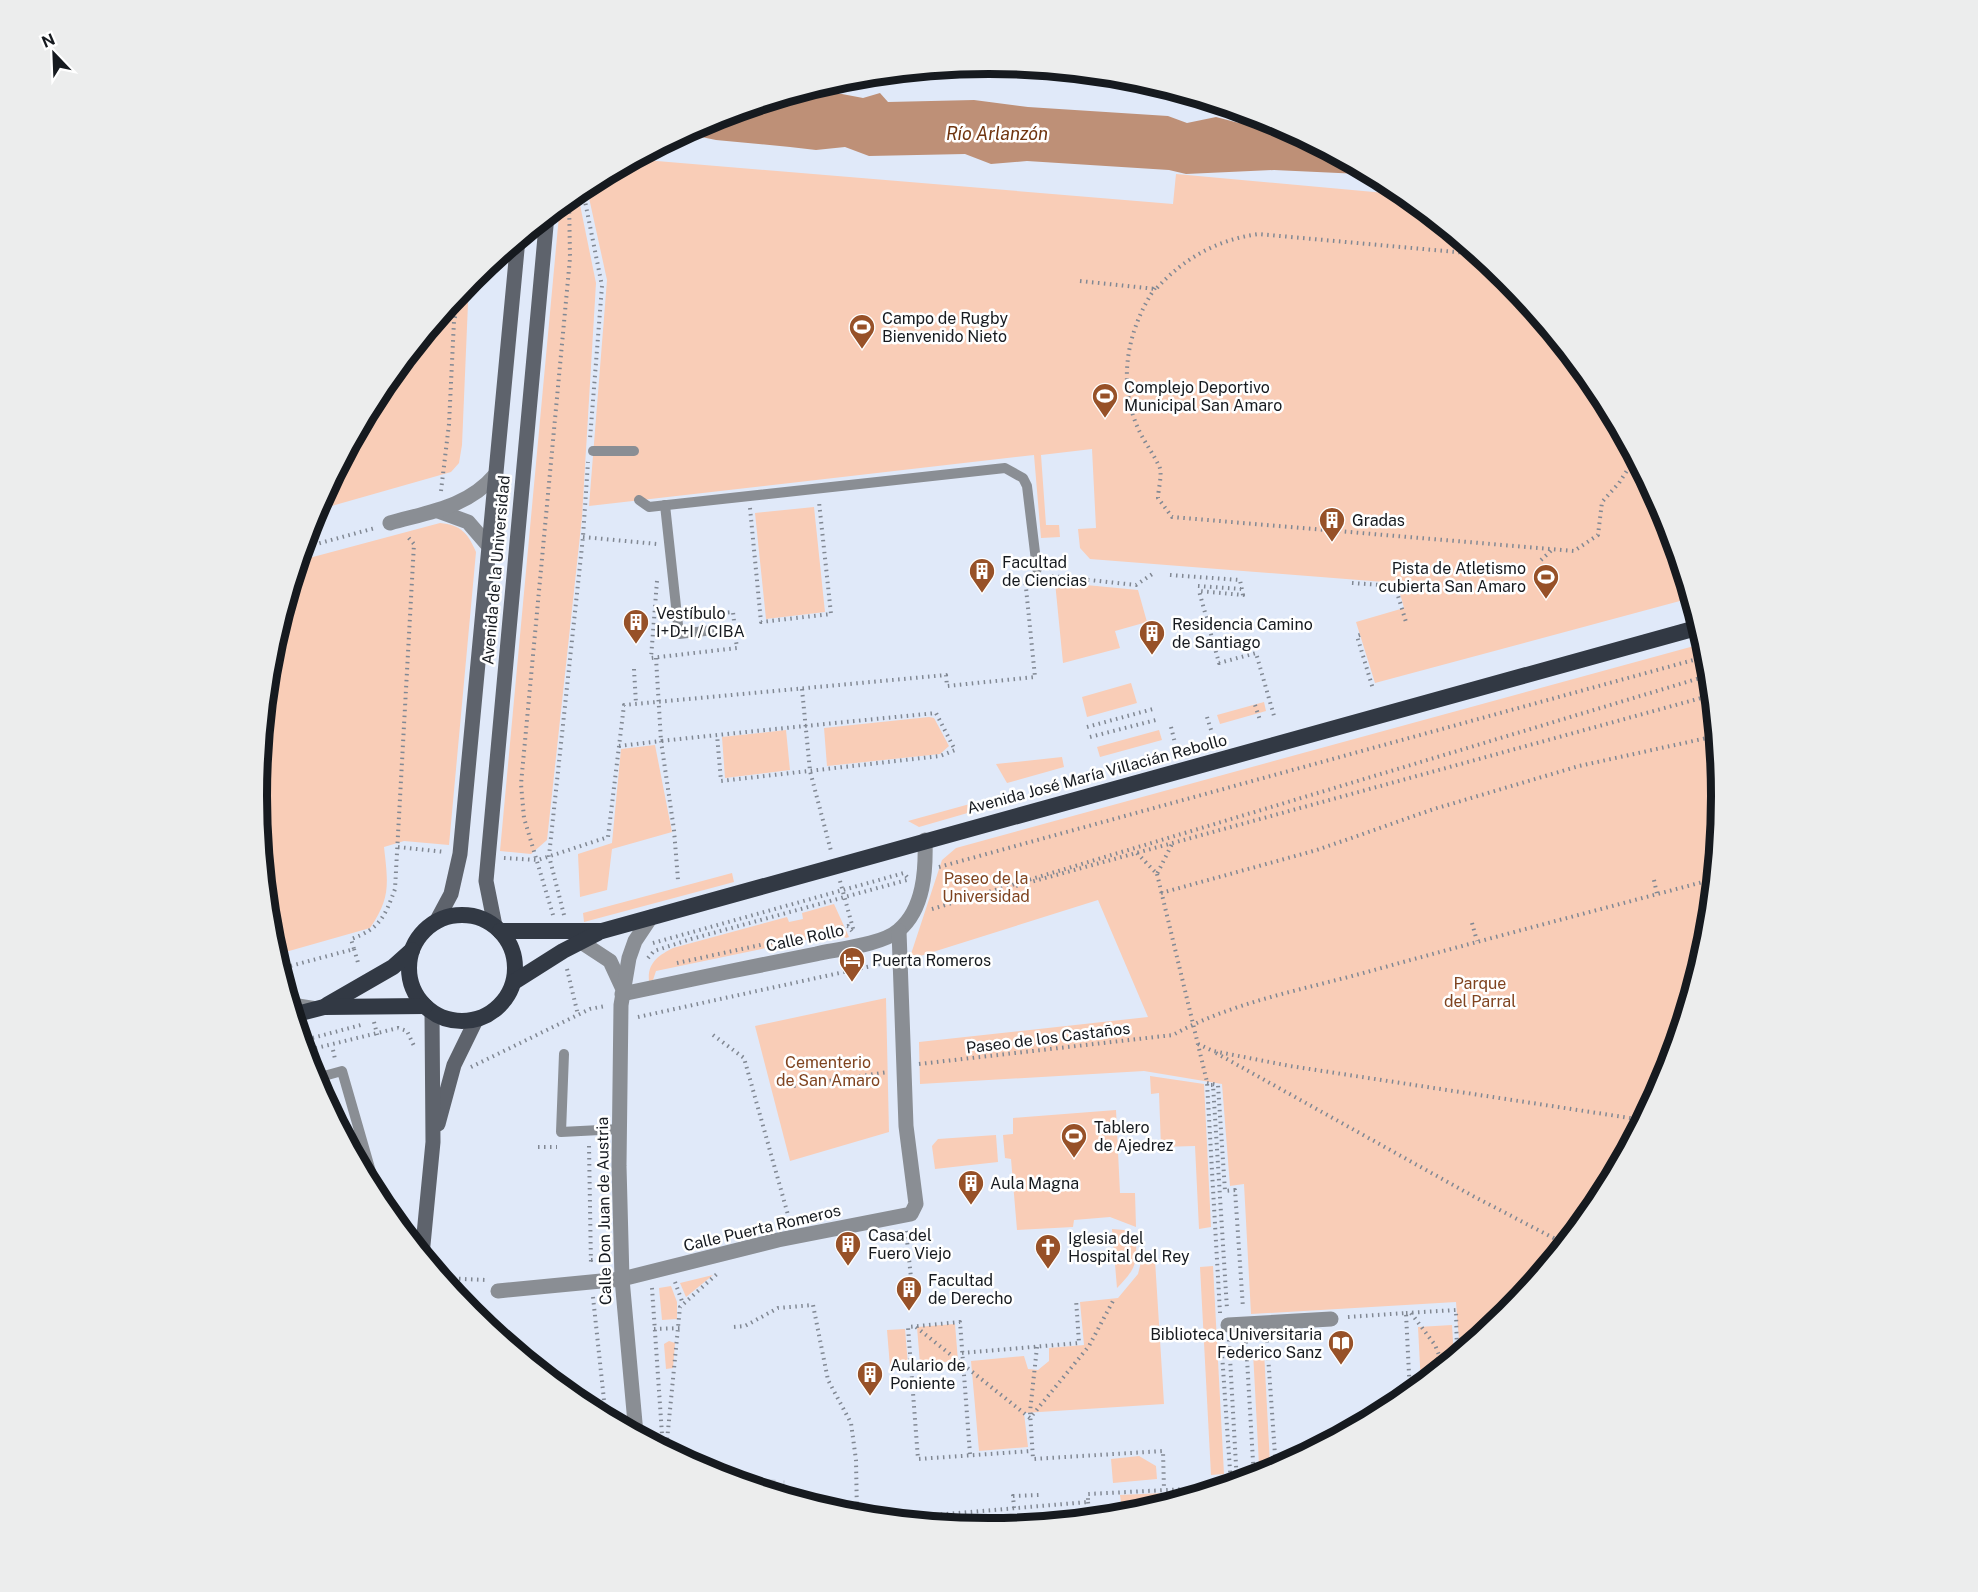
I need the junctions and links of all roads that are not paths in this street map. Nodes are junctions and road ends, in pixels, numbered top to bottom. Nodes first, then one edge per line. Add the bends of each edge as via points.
1 (546, 225) edge
2 (517, 250) edge
3 (593, 451) dead end
4 (634, 451) dead end
5 (495, 475) junction
6 (639, 500) dead end
7 (665, 505) junction
8 (438, 511) junction
9 (390, 523) road end
10 (487, 544) junction
11 (1036, 569) dead end
12 (722, 629) dead end
13 (1692, 629) edge
14 (926, 840) junction
15 (651, 917) junction
16 (436, 922) junction
17 (498, 928) junction
18 (602, 931) junction
19 (899, 931) junction
20 (581, 942) junction
21 (412, 950) junction
22 (514, 982) junction
23 (625, 998) junction
24 (297, 1003) edge
25 (324, 1007) junction
26 (428, 1009) junction
27 (300, 1013) edge
28 (476, 1020) junction
29 (564, 1053) dead end
30 (323, 1077) edge
31 (612, 1129) junction
32 (433, 1142) junction
33 (370, 1168) edge
34 (423, 1245) edge
35 (622, 1279) junction
36 (498, 1291) road end
37 (1331, 1319) dead end
38 (1223, 1326) road end
39 (635, 1426) edge

1 - 17 main road, Avenida de la Universidad via 486,881
2 - 5 main road, Avenida de la Universidad
3 - 4 lane
5 - 8 street via 478,493
5 - 10 main road, Avenida de la Universidad
6 - 7 lane via 649,507
7 - 11 lane via 1005,468 1015,472 1027,486
7 - 12 lane via 679,634
8 - 9 street
8 - 10 street via 468,522
10 - 16 main road, Avenida de la Universidad via 458,867 451,894
13 - 14 highway, Avenida José María Villacián Rebollo
14 - 15 highway, Avenida José María Villacián Rebollo
14 - 19 street via 926,871 921,890
15 - 18 highway, Avenida José María Villacián Rebollo
15 - 23 street, Calle Don Juan de Austria via 635,941
16 - 17 highway via 466,915
16 - 21 highway via 420,936
17 - 18 highway, Avenida José María Villacián Rebollo
17 - 22 highway via 514,955
18 - 20 highway
19 - 23 street, Calle Rollo via 858,945 645,989
19 - 35 street, Calle Puerta Romeros via 906,1126 916,1204 908,1214
20 - 22 highway
20 - 23 street, Calle Don Juan de Austria via 610,961
21 - 25 highway via 393,968
21 - 26 highway via 411,984
22 - 28 highway via 502,1003
23 - 31 street, Calle Don Juan de Austria
24 - 25 lane
25 - 26 highway
25 - 27 highway
26 - 28 highway via 450,1020
26 - 32 main road
28 - 32 main road via 454,1065
29 - 31 lane via 561,1132
30 - 33 lane via 342,1071
31 - 35 street, Calle Don Juan de Austria
32 - 34 main road
35 - 36 street, Calle Puerta Romeros
35 - 39 street, Calle Don Juan de Austria
37 - 38 street

